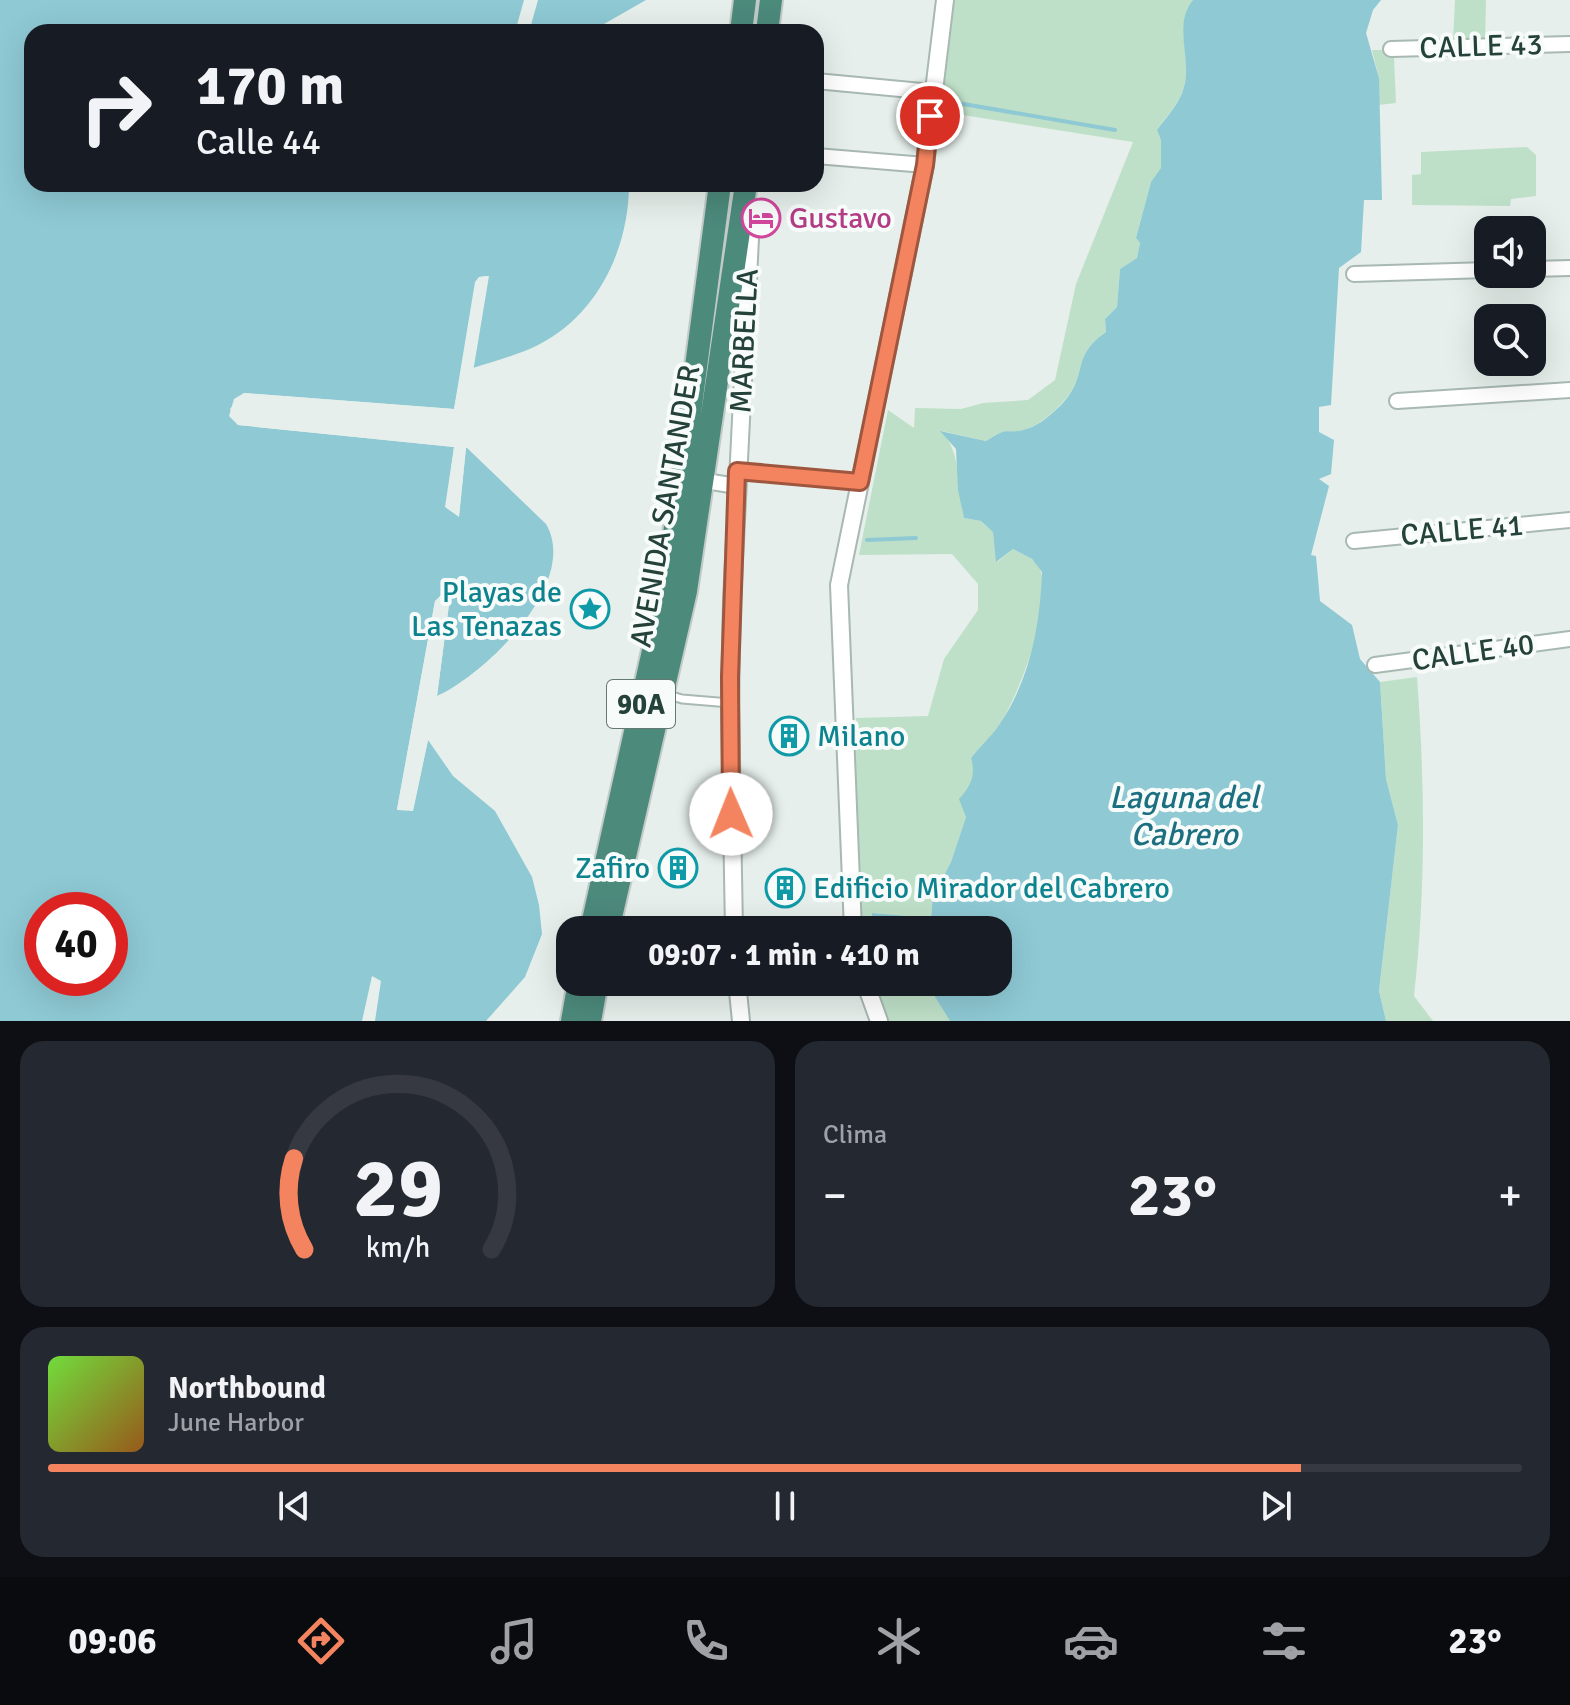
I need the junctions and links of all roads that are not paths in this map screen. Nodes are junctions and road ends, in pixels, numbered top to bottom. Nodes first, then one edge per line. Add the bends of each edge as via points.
1 (745, 0) edge
2 (771, 0) edge
3 (945, 0) edge
4 (742, 24) edge
5 (768, 24) edge
6 (1570, 44) edge
7 (1391, 49) dead end
8 (824, 82) edge
9 (932, 92) junction
10 (824, 157) edge
11 (925, 165) junction
12 (719, 192) edge
13 (745, 192) edge
14 (745, 192) edge
15 (1570, 268) edge
16 (1546, 269) edge
17 (1474, 270) edge
18 (1354, 274) dead end
19 (1570, 390) edge
20 (1397, 401) dead end
21 (737, 478) junction
22 (693, 479) junction
23 (860, 482) junction
24 (1570, 520) edge
25 (1354, 541) dead end
26 (1570, 639) edge
27 (1375, 665) dead end
28 (662, 693) junction
29 (730, 703) junction
30 (594, 916) edge
31 (611, 916) edge
32 (734, 916) edge
33 (852, 916) edge
34 (576, 996) edge
35 (594, 996) edge
36 (738, 996) edge
37 (870, 996) edge
38 (572, 1021) edge
39 (590, 1021) edge
40 (741, 1021) edge
41 (879, 1021) edge

1 - 4 highway
2 - 5 highway
3 - 9 street
6 - 7 street, CALLE 43
8 - 9 street
9 - 11 street
10 - 11 street
11 - 23 street
12 - 22 highway, AVENIDA SANTANDER / 90A
13 - 22 highway, AVENIDA SANTANDER / 90A
14 - 21 street, MARBELLA via 750,238
15 - 16 street
17 - 18 street
19 - 20 street
21 - 22 street
21 - 23 street
21 - 29 street, MARBELLA
22 - 28 highway, AVENIDA SANTANDER / 90A via 686,591
22 - 30 highway, AVENIDA SANTANDER / 90A
23 - 33 street via 842,562 839,605
24 - 25 street, CALLE 41
26 - 27 street, CALLE 40
28 - 29 lane
28 - 31 highway, AVENIDA SANTANDER / 90A
29 - 32 street, MARBELLA
34 - 38 highway
35 - 39 highway
36 - 40 street
37 - 41 street

